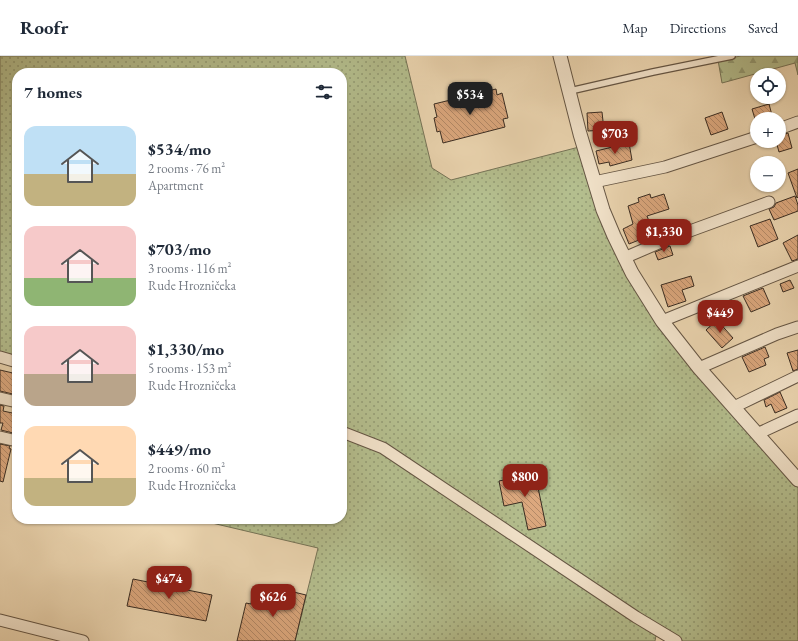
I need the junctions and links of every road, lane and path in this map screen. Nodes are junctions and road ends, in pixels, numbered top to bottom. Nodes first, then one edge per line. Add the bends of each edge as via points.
1 (560, 56) edge
2 (565, 56) edge
3 (732, 56) edge
4 (564, 71) junction
5 (570, 92) junction
6 (798, 122) edge
7 (786, 126) edge
8 (750, 139) edge
9 (594, 182) junction
10 (769, 202) dead end
11 (624, 258) junction
12 (798, 266) edge
13 (662, 320) junction
14 (798, 327) edge
15 (0, 358) edge
16 (12, 361) edge
17 (699, 368) junction
18 (798, 376) edge
19 (0, 398) edge
20 (12, 401) edge
21 (734, 407) junction
22 (798, 415) edge
23 (347, 434) edge
24 (757, 434) junction
25 (0, 437) edge
26 (12, 440) edge
27 (795, 473) edge
28 (0, 620) edge
29 (83, 641) edge
30 (676, 641) edge

1 - 4 street
2 - 4 street
3 - 5 lane
4 - 5 street
5 - 9 street
6 - 7 street
8 - 9 street via 665,167
9 - 11 street
10 - 11 street via 668,238
11 - 13 street
12 - 13 street
13 - 17 street
14 - 17 street
15 - 16 street
17 - 21 street
18 - 21 street
19 - 20 street
21 - 24 street
22 - 24 street
23 - 30 street via 383,448
24 - 27 street
25 - 26 street
28 - 29 street

